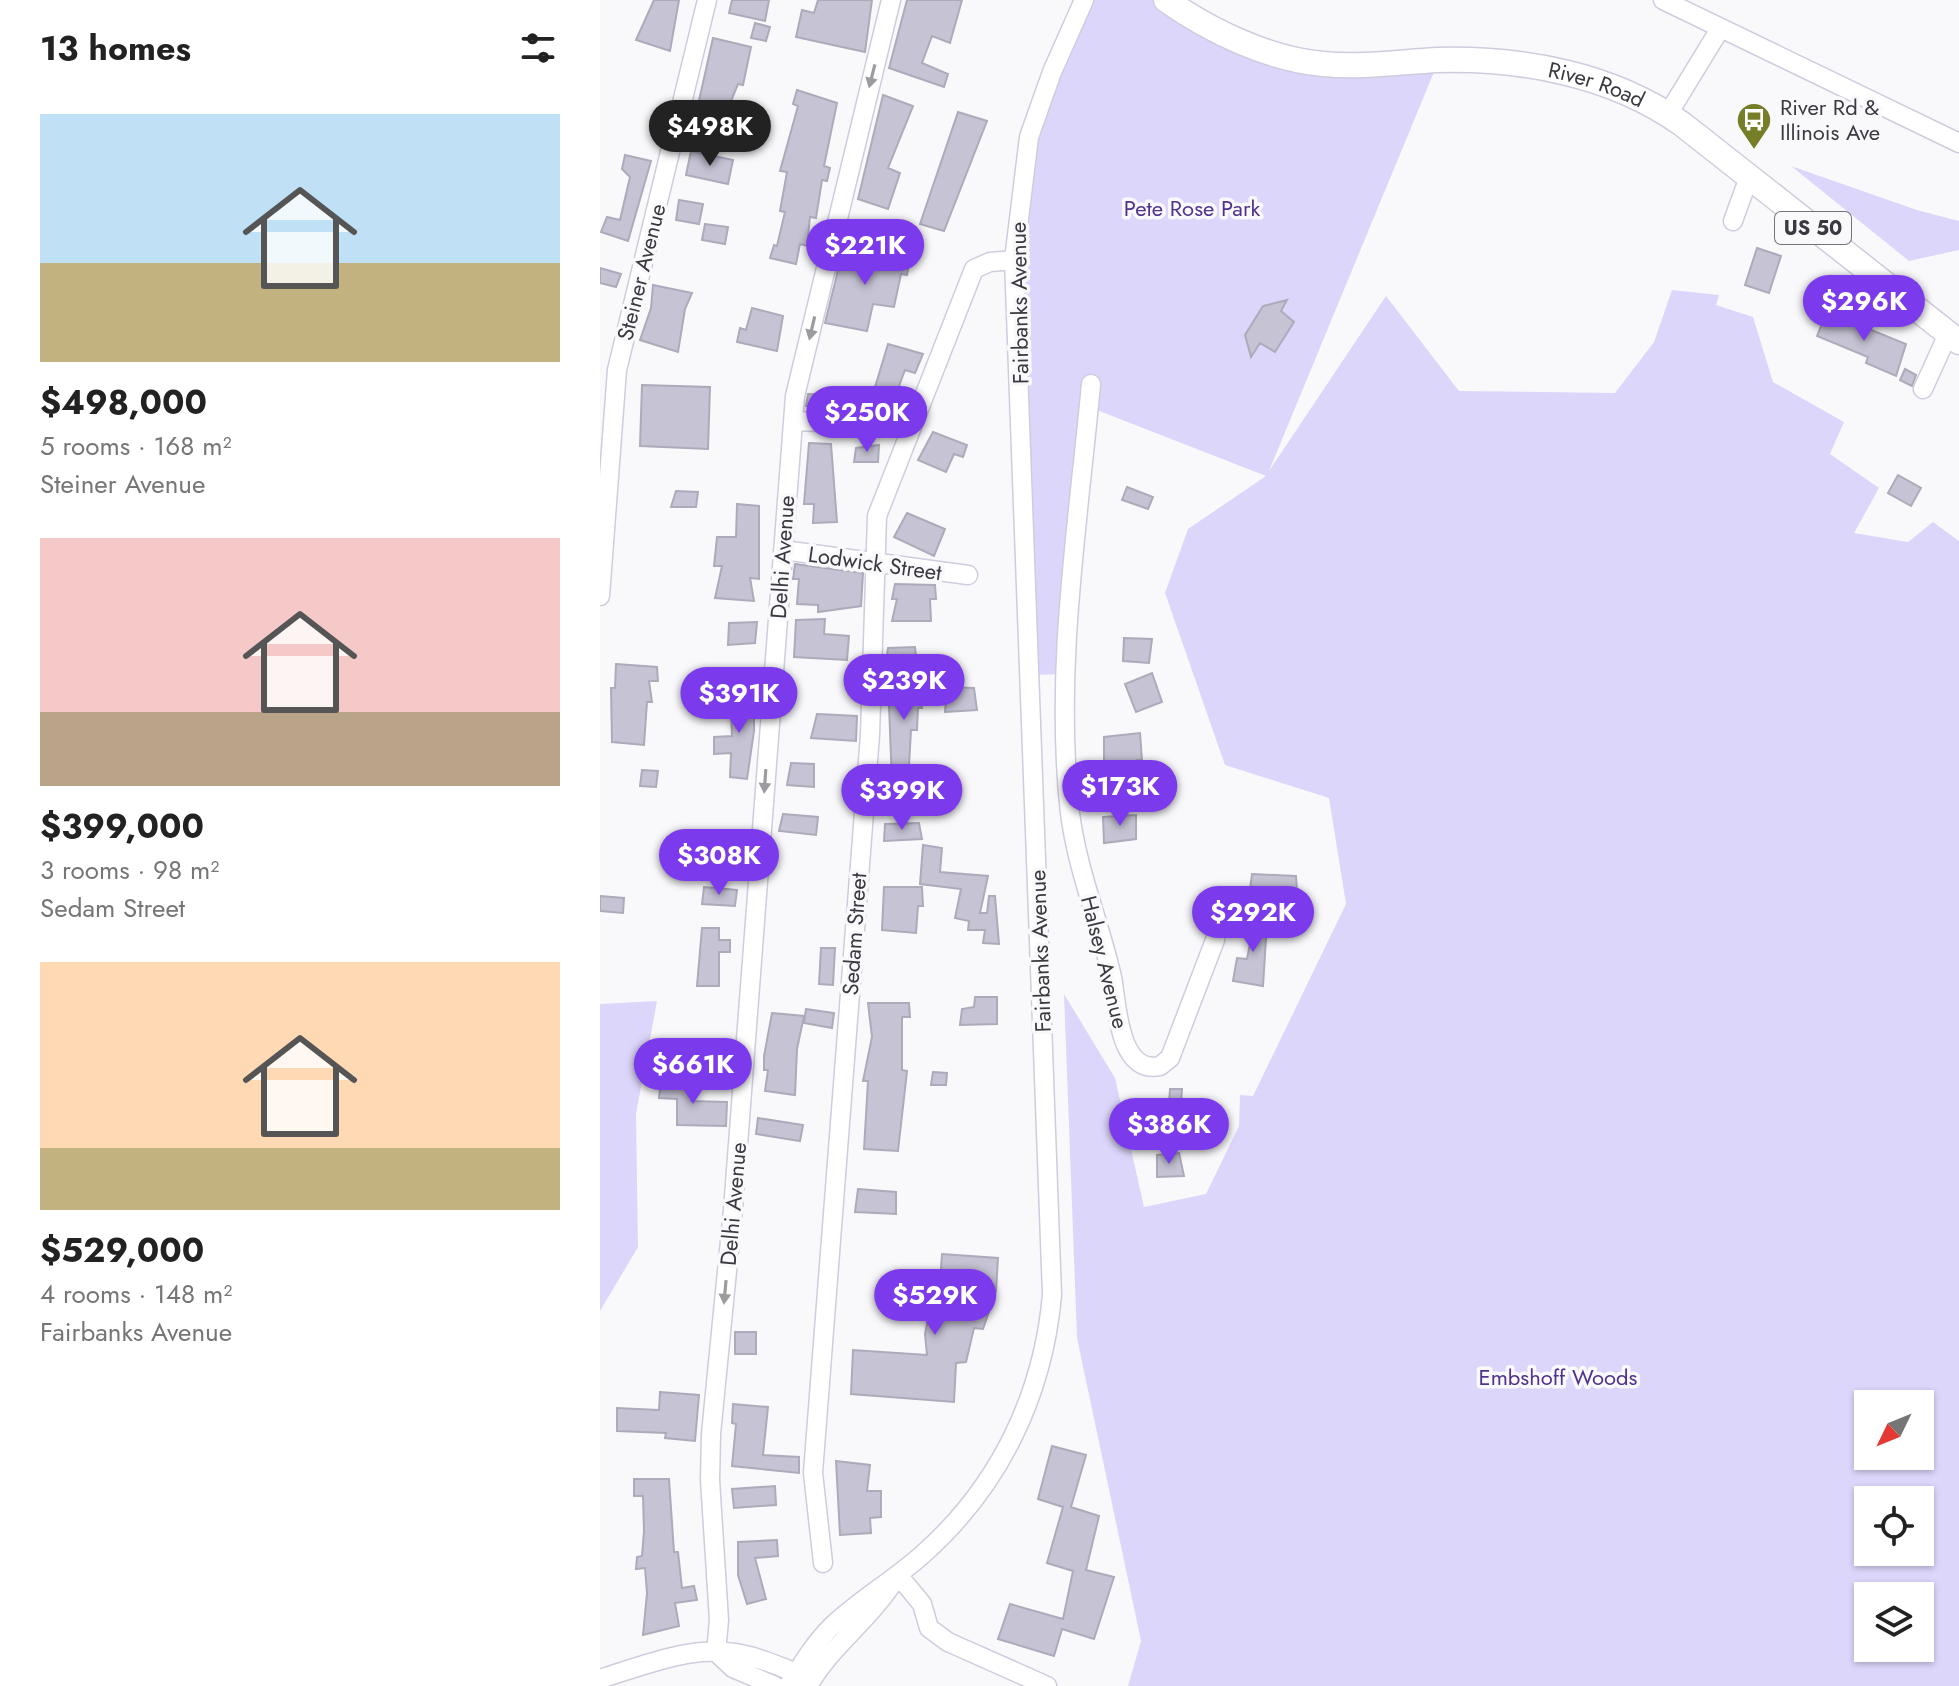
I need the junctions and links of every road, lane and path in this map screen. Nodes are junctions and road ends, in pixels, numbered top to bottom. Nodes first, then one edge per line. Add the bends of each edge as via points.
1 (707, 0) edge
2 (891, 0) edge
3 (1084, 0) edge
4 (1166, 0) edge
5 (1663, 0) edge
6 (1720, 29) junction
7 (1668, 114) junction
8 (1959, 143) edge
9 (1749, 177) junction
10 (1733, 221) dead end
11 (1014, 260) junction
12 (1953, 338) edge
13 (1091, 384) dead end
14 (1923, 389) dead end
15 (793, 421) junction
16 (911, 425) junction
17 (783, 550) junction
18 (877, 560) junction
19 (968, 575) dead end
20 (600, 596) edge
21 (1066, 674) junction
22 (1030, 675) junction
23 (1215, 940) dead end
24 (823, 1563) dead end
25 (898, 1575) junction
26 (716, 1652) junction
27 (600, 1679) edge
28 (801, 1681) edge
29 (775, 1686) edge
30 (1047, 1686) edge

1 - 20 street, Steiner Avenue via 617,370
2 -> 15 street, Delhi Avenue
3 - 11 street, Fairbanks Avenue via 1029,137
4 - 7 main road, River Road / US 50 via 1219,32 1320,64 1505,63 1609,85
5 - 6 street
6 - 7 street
6 - 8 street
7 - 9 main road, River Road / US 50
9 - 10 street
9 - 12 main road, River Road / US 50
11 - 16 street, Sedam Street via 974,269
11 - 22 street, Fairbanks Avenue
12 - 14 street
13 - 21 street, Halsey Avenue
15 - 16 street
15 - 17 street, Delhi Avenue
16 - 18 street, Sedam Street via 879,505
17 - 18 street, Lodwick Street
17 -> 26 street, Delhi Avenue via 711,1434
18 - 19 street, Lodwick Street
18 - 24 street, Sedam Street via 870,735 813,1473
21 - 22 street
21 - 23 street, Halsey Avenue via 1075,848 1100,922 1122,1033 1143,1066 1160,1066 1172,1053
22 - 25 street, Fairbanks Avenue via 1052,1295 1049,1332 1030,1403 995,1470 953,1526
25 - 28 street, Fairbanks Avenue via 832,1626
25 - 30 street via 922,1604 929,1628
26 - 27 street, Fairbanks Avenue via 668,1658
26 - 28 street, Fairbanks Avenue via 736,1653
26 - 29 street via 733,1668

